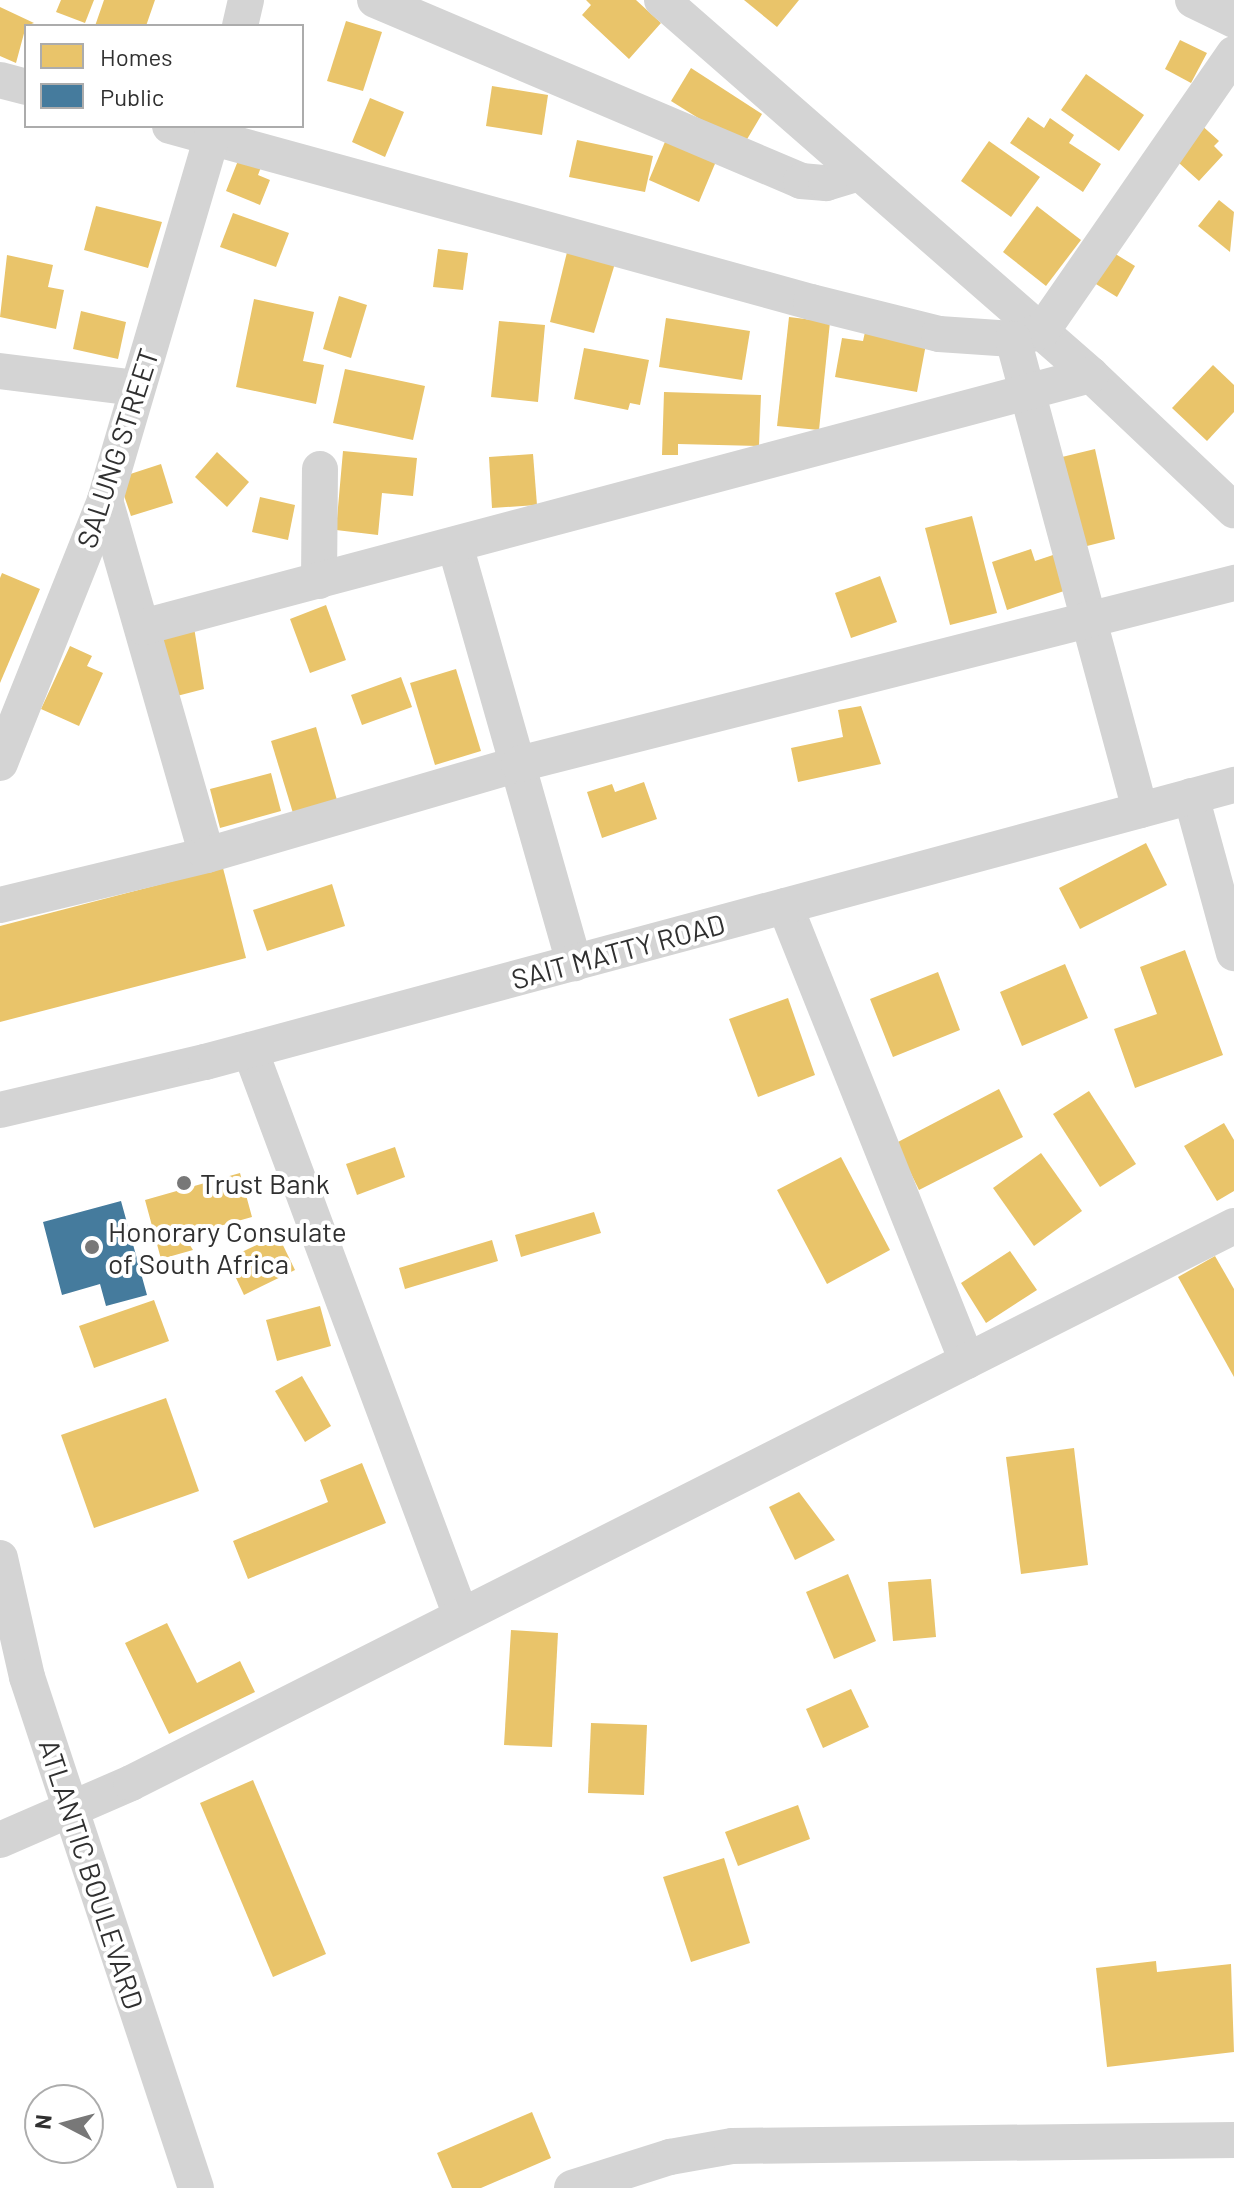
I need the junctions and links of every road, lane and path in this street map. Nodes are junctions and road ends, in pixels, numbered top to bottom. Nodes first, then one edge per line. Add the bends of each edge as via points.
1 (246, 0) edge
2 (375, 0) edge
3 (662, 0) edge
4 (1193, 0) edge
5 (1234, 20) edge
6 (240, 24) edge
7 (1234, 54) edge
8 (0, 80) edge
9 (24, 86) edge
10 (185, 128) edge
11 (214, 132) edge
12 (856, 174) junction
13 (1027, 335) junction
14 (0, 371) edge
15 (1091, 375) junction
16 (137, 388) junction
17 (1026, 392) junction
18 (320, 469) dead end
19 (105, 500) junction
20 (1234, 510) edge
21 (455, 545) junction
22 (319, 581) junction
23 (1234, 583) edge
24 (1088, 619) junction
25 (143, 627) junction
26 (0, 763) edge
27 (519, 764) junction
28 (1234, 785) edge
29 (1191, 796) junction
30 (1140, 810) junction
31 (207, 855) junction
32 (0, 905) edge
33 (785, 906) junction
34 (1234, 953) edge
35 (574, 963) junction
36 (250, 1050) junction
37 (0, 1110) edge
38 (1234, 1226) edge
39 (967, 1361) junction
40 (0, 1558) edge
41 (461, 1616) junction
42 (71, 1811) junction
43 (0, 1840) edge
44 (1234, 2140) edge
45 (196, 2188) edge
46 (572, 2188) edge

1 - 6 street
2 - 12 street via 801,181 826,183
3 - 12 street
4 - 5 street
7 - 13 street
8 - 9 street
10 - 11 street
11 - 13 street via 825,306 939,334
11 - 16 street, SALUNG STREET
12 - 13 street
13 - 15 street
13 - 17 street
14 - 16 street
15 - 17 street
15 - 20 street
16 - 19 street, SALUNG STREET
17 - 21 street
17 - 24 street
18 - 22 street
19 - 25 street
19 - 26 street, SALUNG STREET
21 - 22 street
21 - 27 street
22 - 25 street
23 - 24 street
24 - 27 street
24 - 30 street
25 - 31 street
27 - 31 street
27 - 35 street
28 - 29 street, SAIT MATTY ROAD
29 - 30 street, SAIT MATTY ROAD
29 - 34 street
30 - 33 street, SAIT MATTY ROAD
31 - 32 street
33 - 35 street, SAIT MATTY ROAD
33 - 39 street
35 - 36 street, SAIT MATTY ROAD
36 - 37 street, SAIT MATTY ROAD
36 - 41 street
38 - 39 street
39 - 41 street
40 - 42 street, ATLANTIC BOULEVARD via 27,1677
41 - 42 street
42 - 43 street
42 - 45 street, ATLANTIC BOULEVARD
44 - 46 street via 732,2146 670,2157

